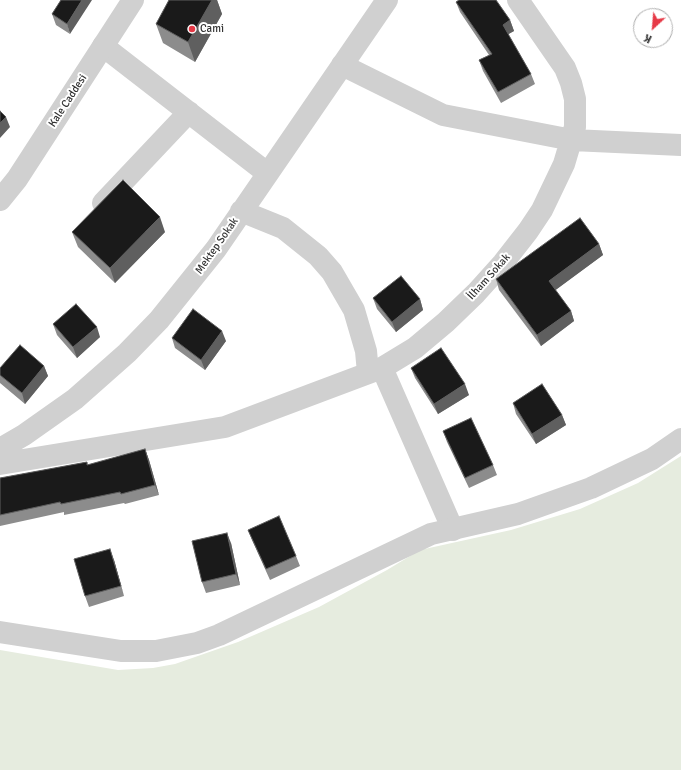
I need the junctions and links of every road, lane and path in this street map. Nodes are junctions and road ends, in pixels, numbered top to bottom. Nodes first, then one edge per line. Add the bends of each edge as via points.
1 (133, 0) edge
2 (518, 0) edge
3 (384, 1) edge
4 (103, 46) junction
5 (342, 65) junction
6 (189, 112) junction
7 (572, 140) junction
8 (681, 145) edge
9 (268, 173) junction
10 (0, 200) edge
11 (241, 211) junction
12 (93, 215) edge
13 (375, 370) junction
14 (681, 439) edge
15 (0, 449) edge
16 (0, 464) edge
17 (453, 530) junction
18 (0, 632) edge

1 - 4 street, Kale Caddesi
2 - 7 street, İlham Sokak via 565,68 571,83 576,112
3 - 5 street, Mektep Sokak
4 - 6 street
4 - 10 street, Kale Caddesi via 17,180
5 - 7 street via 443,116
5 - 9 street, Mektep Sokak
6 - 9 street
6 - 12 street
7 - 8 street
7 - 13 street, İlham Sokak via 542,210 516,247 476,293 446,322 415,348
9 - 11 street, Mektep Sokak
11 - 13 street via 283,228 318,256 332,272 354,310
11 - 15 street, Mektep Sokak via 189,285 127,353 56,414
13 - 16 street, İlham Sokak via 225,427
13 - 17 street
14 - 17 street via 652,459 591,488 518,514
17 - 18 street via 431,534 218,635 174,648 121,651

